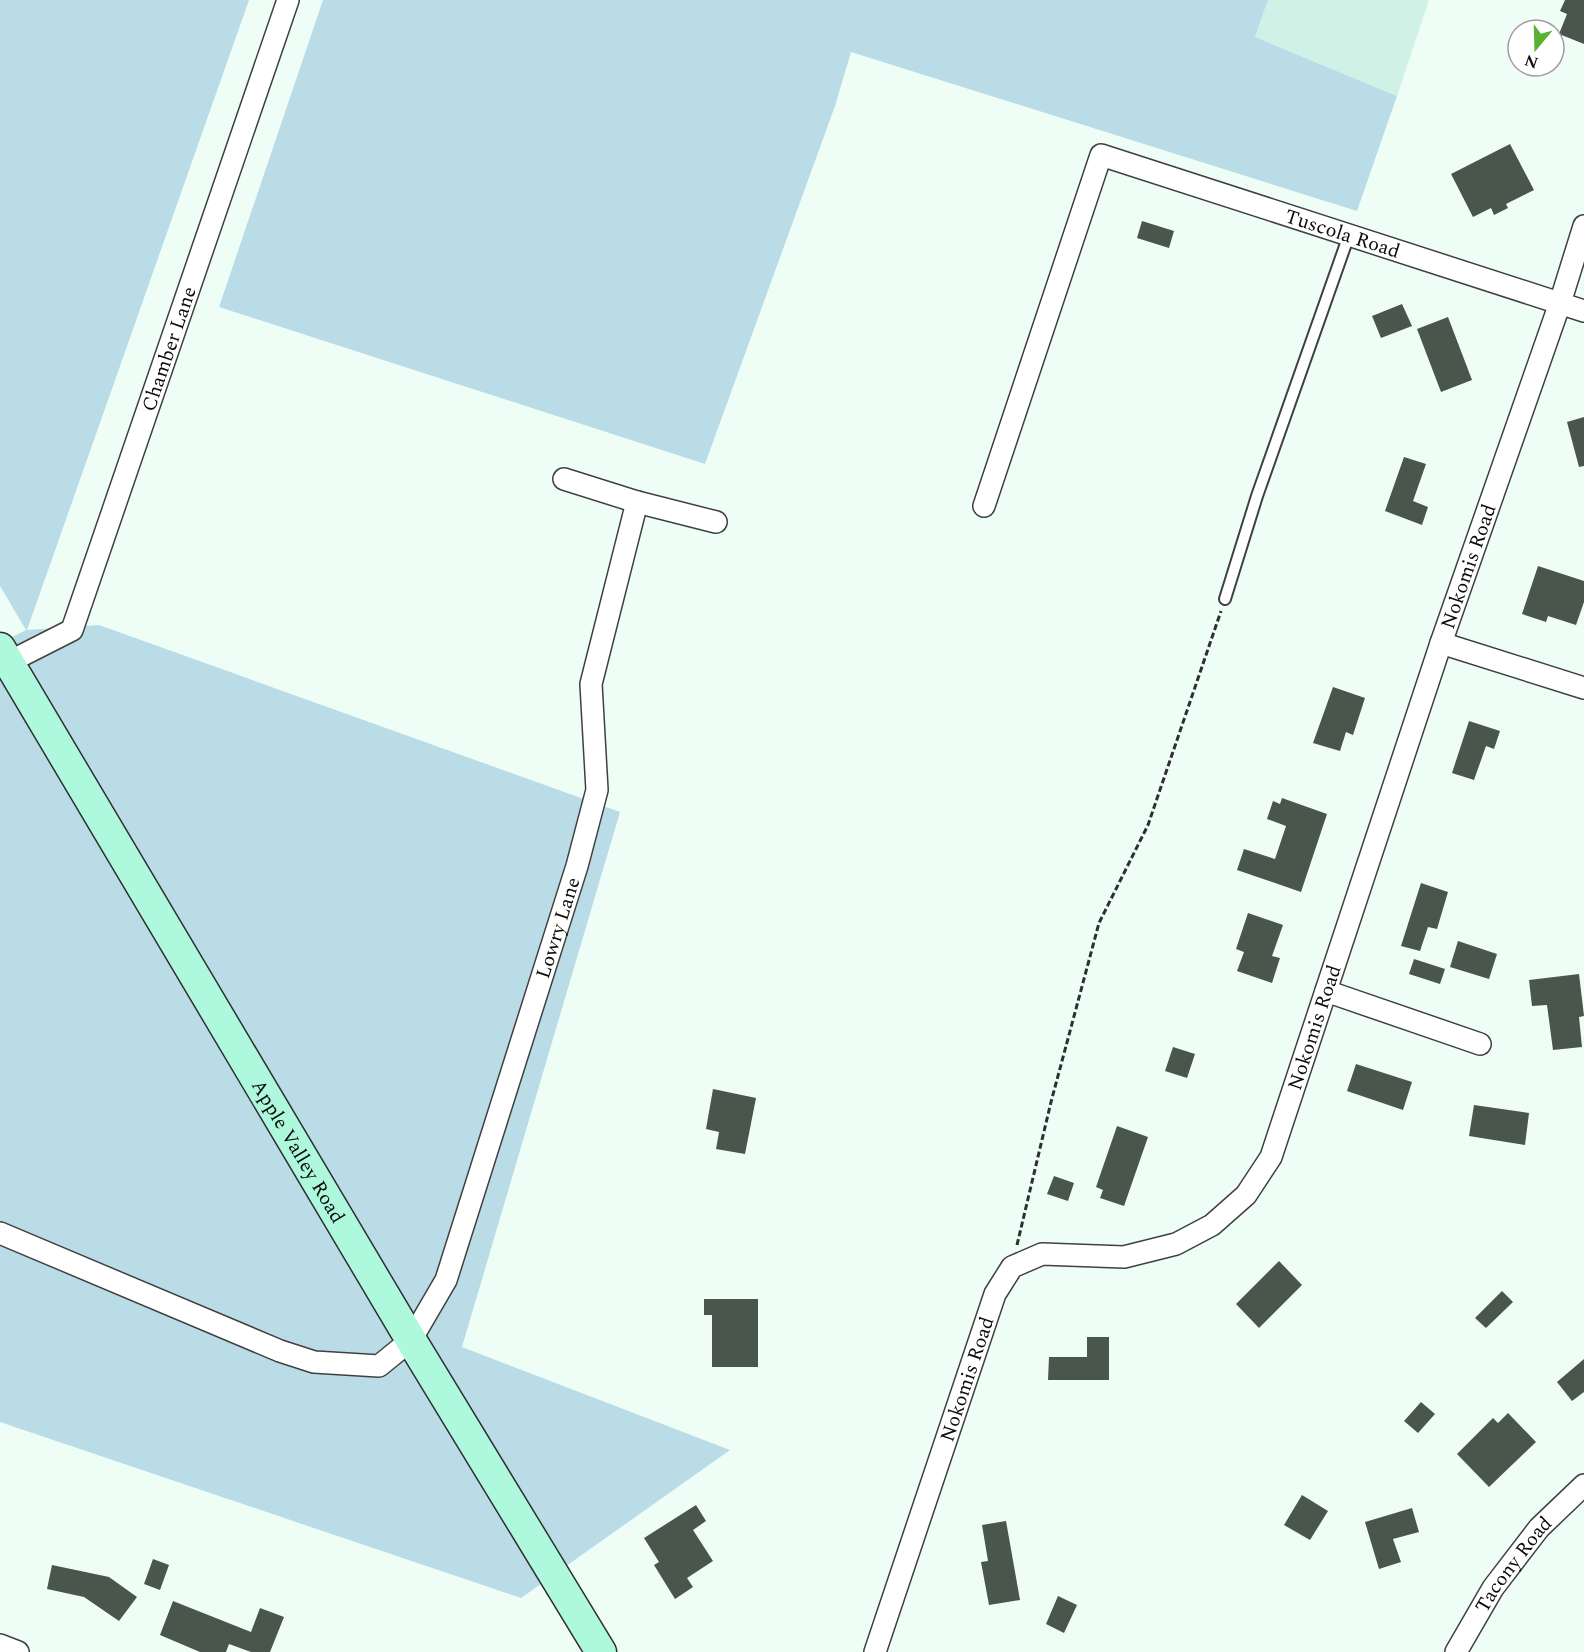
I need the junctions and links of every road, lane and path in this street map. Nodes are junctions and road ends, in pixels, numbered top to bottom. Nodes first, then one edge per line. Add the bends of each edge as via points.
1 (288, 0) edge
2 (1584, 226) edge
3 (1349, 236) junction
4 (1560, 303) junction
5 (1584, 311) edge
6 (564, 479) dead end
7 (637, 502) junction
8 (984, 506) dead end
9 (716, 522) dead end
10 (1225, 599) joint
11 (1441, 643) junction
12 (4, 655) edge
13 (1584, 688) edge
14 (1326, 991) junction
15 (1480, 1044) dead end
16 (0, 1233) edge
17 (1012, 1267) junction
18 (411, 1340) junction
19 (1584, 1485) edge
20 (0, 1645) edge
21 (18, 1652) edge
22 (601, 1652) edge
23 (875, 1652) edge
24 (1456, 1652) edge

1 - 12 street, Chamber Lane via 72,630
2 - 4 street, Nokomis Road
3 - 4 street, Tuscola Road
3 - 8 street, Tuscola Road via 1101,155
3 - 10 lane via 1257,496
4 - 5 street, Tuscola Road
4 - 11 street, Nokomis Road
6 - 7 street
7 - 9 street
7 - 18 street, Lowry Lane via 591,684 597,790 577,866 446,1280
10 - 17 path via 1148,825 1099,923
11 - 13 street
11 - 14 street, Nokomis Road
12 - 18 main road, Apple Valley Road
14 - 15 street
14 - 17 street, Nokomis Road via 1271,1157 1246,1195 1212,1225 1176,1244 1124,1257 1042,1254
16 - 18 street via 314,1362 379,1366
17 - 23 street, Nokomis Road via 995,1294
18 - 22 main road, Apple Valley Road
19 - 24 street, Tacony Road via 1539,1528 1493,1588
20 - 21 street

